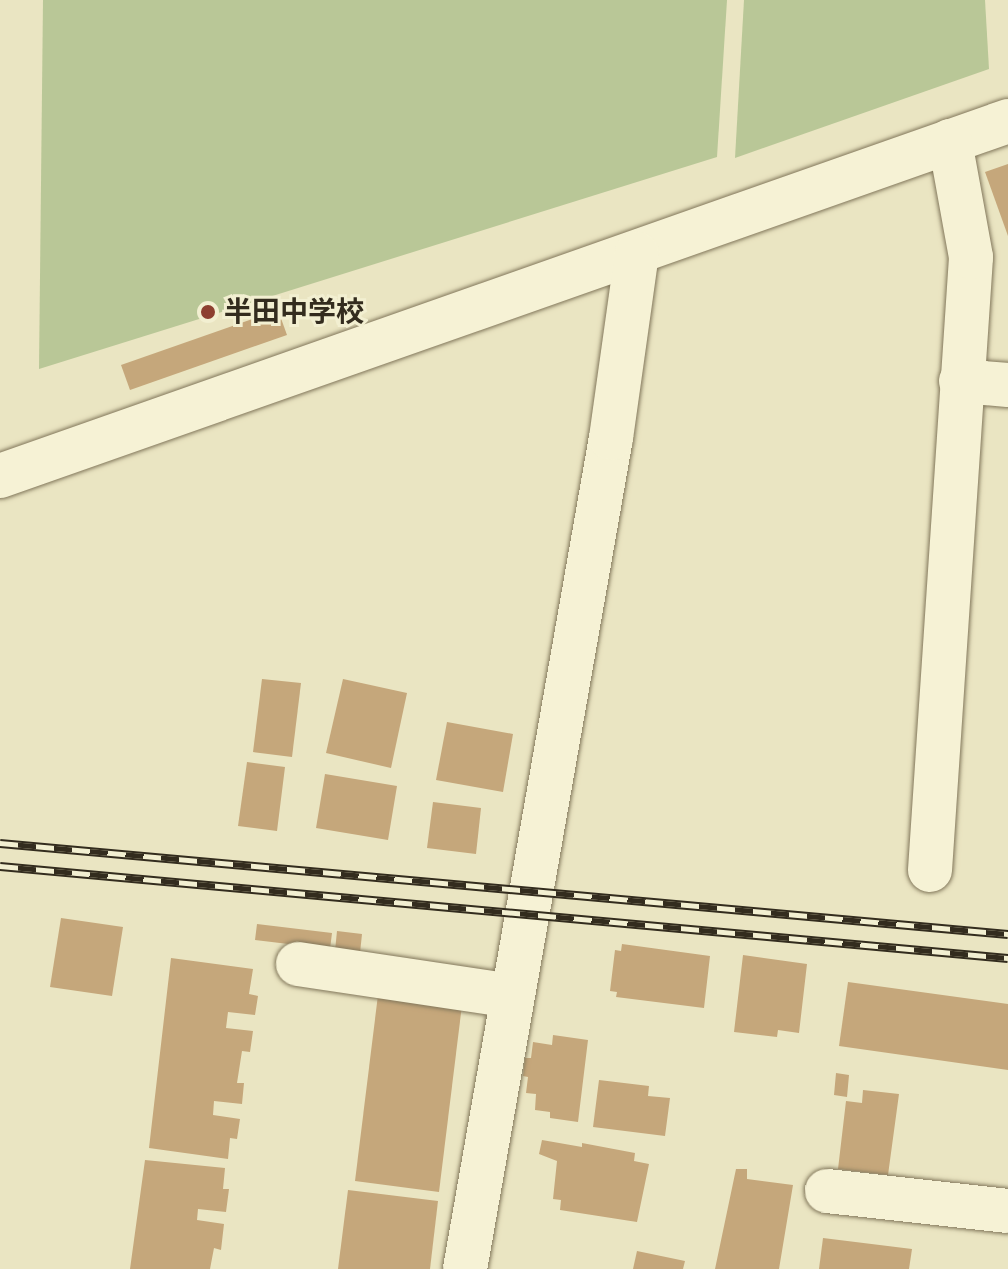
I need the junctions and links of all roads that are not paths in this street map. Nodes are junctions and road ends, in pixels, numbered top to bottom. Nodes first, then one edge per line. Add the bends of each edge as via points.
1 (1008, 121) edge
2 (950, 141) junction
3 (637, 254) junction
4 (961, 381) junction
5 (1008, 385) edge
6 (0, 476) edge
7 (930, 870) dead end
8 (298, 964) dead end
9 (511, 996) junction
10 (827, 1191) dead end
11 (1008, 1211) edge
12 (465, 1269) edge

1 - 2 street
2 - 3 street
2 - 4 street via 971,257
3 - 6 street
3 - 9 street via 611,438
4 - 5 street
4 - 7 street
8 - 9 street
9 - 12 street
10 - 11 street

